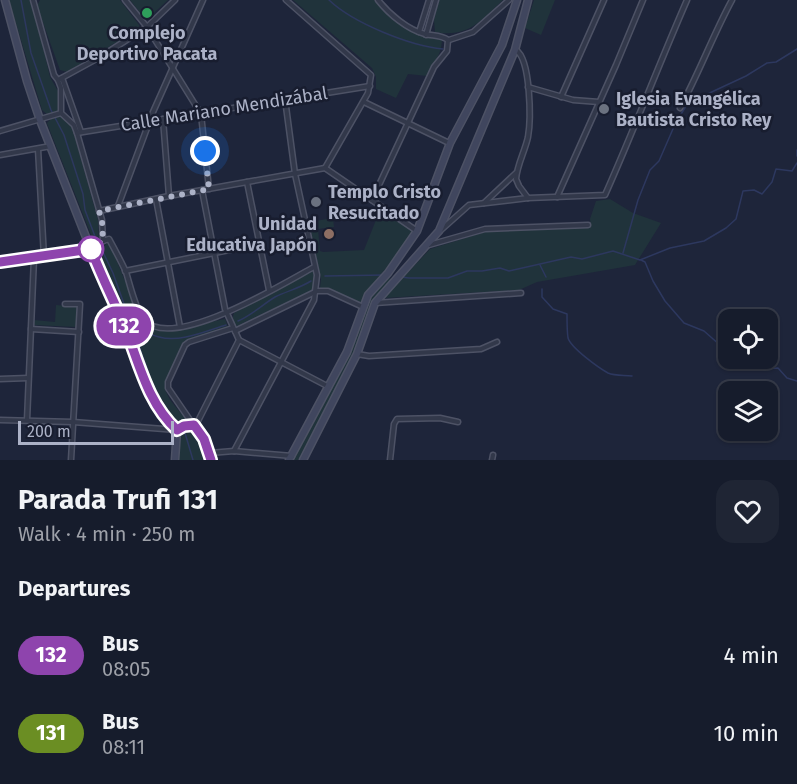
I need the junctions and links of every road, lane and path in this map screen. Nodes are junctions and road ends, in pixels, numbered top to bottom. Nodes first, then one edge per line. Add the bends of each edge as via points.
1 (5, 0) edge
2 (33, 0) edge
3 (124, 0) edge
4 (175, 0) edge
5 (204, 0) edge
6 (286, 0) edge
7 (378, 0) edge
8 (429, 0) edge
9 (436, 0) edge
10 (509, 0) edge
11 (517, 0) edge
12 (528, 0) edge
13 (604, 0) edge
14 (643, 0) edge
15 (687, 0) edge
16 (732, 0) edge
17 (8, 9) junction
18 (0, 10) edge
19 (147, 27) junction
20 (419, 32) junction
21 (426, 35) junction
22 (448, 40) junction
23 (515, 50) junction
24 (172, 69) junction
25 (60, 79) junction
26 (370, 86) junction
27 (528, 87) junction
28 (561, 97) junction
29 (285, 99) junction
30 (364, 102) junction
31 (599, 102) junction
32 (680, 108) dead end
33 (59, 114) junction
34 (201, 114) junction
35 (163, 119) junction
36 (40, 120) junction
37 (151, 121) junction
38 (407, 123) junction
39 (0, 131) edge
40 (79, 133) junction
41 (450, 143) junction
42 (51, 146) junction
43 (38, 149) junction
44 (0, 155) edge
45 (325, 168) junction
46 (517, 173) junction
47 (295, 174) junction
48 (248, 182) junction
49 (209, 189) junction
50 (202, 190) junction
51 (169, 196) junction
52 (557, 197) junction
53 (528, 198) junction
54 (156, 199) junction
55 (372, 200) junction
56 (484, 203) junction
57 (118, 206) junction
58 (99, 211) junction
59 (588, 225) dead end
60 (417, 231) junction
61 (440, 231) junction
62 (259, 244) junction
63 (97, 245) junction
64 (428, 245) junction
65 (214, 252) junction
66 (44, 257) junction
67 (34, 258) junction
68 (398, 260) junction
69 (168, 261) junction
70 (0, 262) edge
71 (314, 267) junction
72 (407, 267) junction
73 (125, 271) junction
74 (269, 290) junction
75 (317, 291) junction
76 (521, 293) dead end
77 (65, 303) dead end
78 (375, 303) junction
79 (363, 307) junction
80 (227, 314) junction
81 (180, 327) junction
82 (31, 329) junction
83 (234, 329) junction
84 (79, 332) junction
85 (239, 340) junction
86 (497, 342) dead end
87 (357, 354) junction
88 (282, 363) junction
89 (28, 378) junction
90 (0, 379) edge
91 (329, 387) junction
92 (0, 420) edge
93 (27, 420) junction
94 (73, 422) junction
95 (458, 422) dead end
96 (194, 425) junction
97 (177, 430) junction
98 (234, 451) junction
99 (210, 453) junction
100 (291, 458) edge
101 (71, 460) edge
102 (175, 460) edge
103 (211, 460) edge
104 (303, 460) edge
105 (390, 460) edge

1 - 17 street
2 - 25 street via 54,75
3 - 19 street
4 - 19 street
5 - 24 street
6 - 26 street via 368,71
7 - 20 street
8 - 20 street
9 - 21 street
10 - 22 street via 473,32
11 - 41 street via 502,45
12 - 23 street
13 - 28 street
14 - 31 street
15 - 52 street via 605,195
16 - 32 street
17 - 18 street
17 - 36 street
19 - 24 street
19 - 25 street
20 - 21 street
21 - 22 street
22 - 38 street via 447,51 434,67
23 - 27 street via 523,59
23 - 61 street
24 - 34 street
24 - 37 street
25 - 33 street
25 - 40 street
26 - 29 street, Calle Mariano Mendizábal
26 - 30 street
27 - 28 street
27 - 46 street via 528,135
28 - 31 street
29 - 34 street, Calle Mariano Mendizábal
29 - 47 street
30 - 38 street
30 - 45 street
31 - 52 street
33 - 36 street
33 - 40 street via 74,124
34 - 35 street, Calle Mariano Mendizábal
34 - 49 street
35 - 37 street, Calle Mariano Mendizábal
35 - 51 street
36 - 39 street
36 - 42 street
37 - 40 street, Calle Mariano Mendizábal
37 - 57 street
38 - 41 street
38 - 55 street
40 - 58 street
41 - 60 street
42 - 43 street
42 - 63 street
43 - 44 street
43 - 66 street
45 - 47 street
45 - 55 street
46 - 53 street via 519,186
46 - 56 street
47 - 48 street
47 - 71 street
48 - 49 street
48 - 62 street
49 - 50 street
50 - 51 street
50 - 65 street
51 - 54 street
52 - 53 street
53 - 56 street
54 - 57 street
54 - 69 street
55 - 60 street
56 - 61 street via 469,205
57 - 58 street
58 - 63 street via 102,220
59 - 64 street via 484,230
60 - 68 street
61 - 64 street
62 - 65 street
62 - 74 street
63 - 66 street
63 - 73 street via 109,239
63 - 97 street via 106,288 151,397
64 - 72 street
65 - 69 street
65 - 80 street
66 - 67 street
67 - 70 street
67 - 82 street
68 - 72 street
68 - 79 street
69 - 73 street
69 - 81 street
71 - 74 street
71 - 75 street
72 - 78 street
73 - 81 street via 142,318 158,327
74 - 80 street
75 - 79 street via 328,291
75 - 83 street
75 - 88 street
76 - 78 street
77 - 84 street via 80,304
78 - 87 street
79 - 91 street via 350,346
80 - 81 street
80 - 83 street
82 - 84 street
82 - 89 street
83 - 85 street
83 - 96 street via 185,345 168,382 168,388
84 - 94 street
85 - 88 street
85 - 96 street
86 - 87 street via 481,349
87 - 104 street
88 - 91 street
88 - 98 street
89 - 90 street
89 - 93 street
91 - 100 street
92 - 93 street
93 - 94 street
94 - 97 street
94 - 101 street
95 - 105 street via 440,418 397,419
96 - 97 street
96 - 99 street
97 - 102 street
98 - 99 street
98 - 100 street
99 - 103 street

